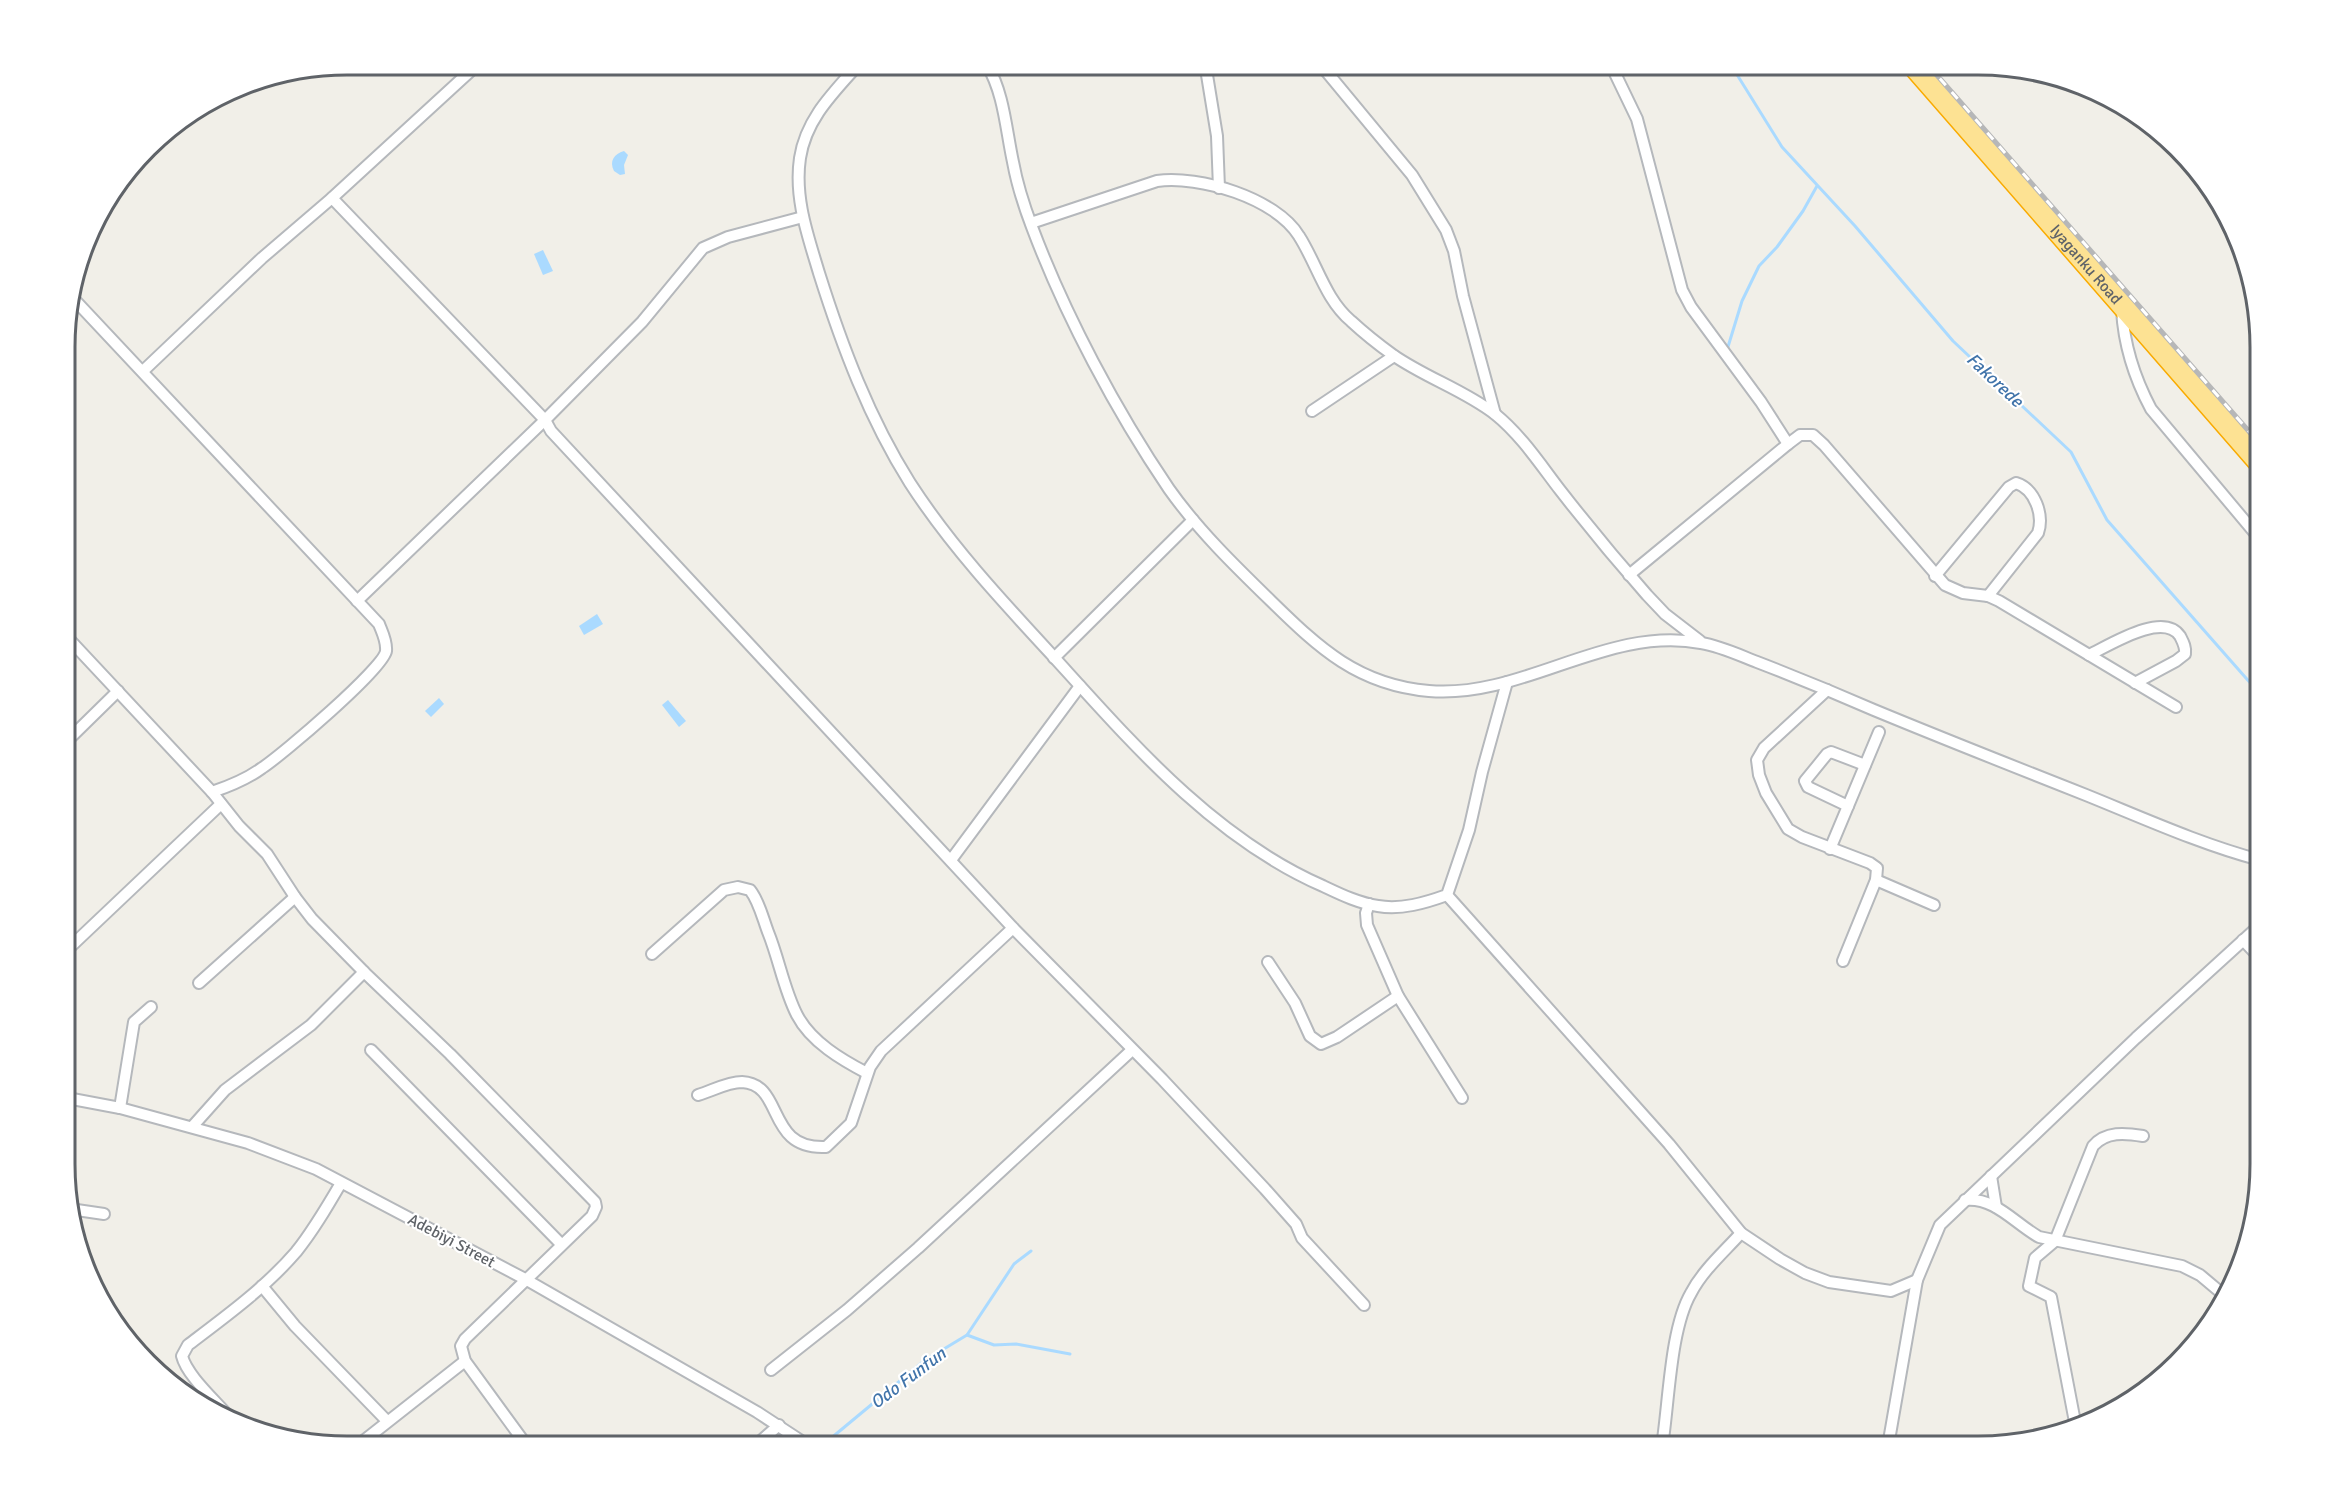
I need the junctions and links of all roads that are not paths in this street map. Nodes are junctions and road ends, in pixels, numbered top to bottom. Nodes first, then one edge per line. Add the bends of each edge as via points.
1 (465, 75) edge
2 (849, 75) edge
3 (992, 75) edge
4 (1207, 75) dead end
5 (1330, 75) edge
6 (1616, 75) edge
7 (1922, 75) edge
8 (1219, 188) junction
9 (332, 198) junction
10 (803, 217) junction
11 (1030, 223) junction
12 (78, 304) edge
13 (2122, 306) junction
14 (1394, 356) junction
15 (143, 371) junction
16 (1312, 411) dead end
17 (1495, 414) junction
18 (545, 420) junction
19 (1788, 444) junction
20 (2250, 452) edge
21 (1193, 520) junction
22 (2250, 527) edge
23 (1629, 575) junction
24 (1935, 576) junction
25 (1988, 596) junction
26 (357, 601) junction
27 (1703, 643) junction
28 (75, 645) edge
29 (2089, 655) junction
30 (1054, 658) junction
31 (1507, 682) junction
32 (2135, 683) junction
33 (1080, 686) junction
34 (1827, 690) junction
35 (118, 691) junction
36 (2176, 707) dead end
37 (1879, 732) dead end
38 (75, 733) edge
39 (1865, 765) junction
40 (212, 792) junction
41 (221, 804) junction
42 (1848, 806) junction
43 (1830, 849) junction
44 (2250, 857) edge
45 (951, 860) junction
46 (1876, 880) junction
47 (1447, 896) junction
48 (295, 897) junction
49 (1369, 904) junction
50 (1934, 905) dead end
51 (1013, 928) junction
52 (2250, 934) edge
53 (2243, 940) junction
54 (75, 942) edge
55 (2250, 947) edge
56 (652, 954) dead end
57 (1843, 961) dead end
58 (1268, 962) dead end
59 (364, 972) junction
60 (199, 983) dead end
61 (1398, 996) junction
62 (151, 1006) dead end
63 (371, 1050) dead end
64 (1132, 1050) junction
65 (867, 1073) junction
66 (698, 1095) dead end
67 (1462, 1098) dead end
68 (75, 1100) edge
69 (120, 1108) junction
70 (192, 1127) junction
71 (2144, 1136) dead end
72 (1991, 1176) junction
73 (341, 1183) junction
74 (1965, 1200) junction
75 (1996, 1207) junction
76 (79, 1210) edge
77 (104, 1214) dead end
78 (1741, 1233) junction
79 (2055, 1241) junction
80 (561, 1244) junction
81 (525, 1279) junction
82 (1917, 1280) junction
83 (262, 1286) junction
84 (2219, 1291) edge
85 (1364, 1305) dead end
86 (465, 1361) junction
87 (771, 1370) dead end
88 (216, 1403) edge
89 (2074, 1418) edge
90 (387, 1421) junction
91 (779, 1425) junction
92 (369, 1436) edge
93 (519, 1436) edge
94 (766, 1436) edge
95 (795, 1436) edge
96 (1663, 1436) edge
97 (1890, 1436) edge

1 - 9 street
2 - 10 street via 820,109 804,141 798,187
3 - 11 street
4 - 8 street via 1217,136
5 - 17 street via 1412,175 1446,230
6 - 19 street via 1637,119 1682,290
7 - 13 highway, Iyaganku Road
8 - 11 street via 1157,181
8 - 14 street via 1263,204 1290,225 1336,305 1348,320
9 - 15 street via 262,258
9 - 18 street
10 - 18 street via 728,237 703,248 657,306
10 - 30 street via 838,333 885,440 950,538
11 - 21 street via 1107,387 1170,490
12 - 15 street
13 - 20 highway, Iyaganku Road
13 - 22 street via 2127,352 2151,409
14 - 16 street
14 - 17 street via 1458,389
15 - 26 street
17 - 23 street via 1521,440
18 - 26 street
18 - 45 street via 551,431
19 - 23 street
19 - 24 street via 1800,435 1813,435
21 - 30 street
21 - 31 street via 1324,651 1356,671 1431,692
23 - 27 street via 1665,614
24 - 25 street via 1963,593
24 - 25 street via 2012,484 2021,485 2027,488 2042,522
25 - 29 street
26 - 40 street via 379,624 386,652 381,662 276,759 249,777
27 - 31 street via 1675,640 1635,644
27 - 34 street
28 - 35 street
29 - 32 street
29 - 32 street via 2143,630 2159,626 2175,630 2185,654
30 - 33 street
31 - 47 street via 1469,830
32 - 36 street
33 - 45 street
33 - 49 street via 1189,797 1234,836 1299,875
34 - 43 street via 1764,748 1757,760 1766,793 1788,829
34 - 44 street via 2158,825
35 - 38 street
35 - 40 street
37 - 39 street
39 - 42 street
39 - 42 street via 1829,753 1805,781 1808,787
40 - 41 street
41 - 48 street via 267,854
41 - 54 street
42 - 43 street
43 - 46 street via 1874,865
45 - 51 street
46 - 50 street
46 - 57 street
47 - 49 street via 1394,908
47 - 78 street via 1669,1144
48 - 59 street
48 - 60 street
49 - 61 street via 1367,925
51 - 64 street
51 - 65 street via 881,1051
52 - 53 street
53 - 55 street
53 - 72 street
56 - 65 street via 724,890 750,890 806,1029
58 - 61 street via 1295,1003 1310,1036 1321,1044
59 - 70 street via 311,1025 225,1090
59 - 80 street via 592,1198 596,1207 592,1216
61 - 67 street
62 - 69 street via 134,1022
63 - 80 street
64 - 85 street via 1285,1211 1302,1238
64 - 87 street via 918,1248
65 - 66 street via 851,1123 826,1147 808,1146 791,1137 778,1121 765,1092 753,1083 729,1083
68 - 69 street, Adebiyi Street
69 - 70 street, Adebiyi Street
70 - 73 street, Adebiyi Street via 266,1149
71 - 79 street via 2111,1134 2099,1138 2092,1146
72 - 74 street
72 - 75 street
73 - 81 street, Adebiyi Street
73 - 83 street via 300,1246
74 - 75 street via 1977,1199
74 - 82 street via 1940,1224
75 - 79 street via 2023,1228
76 - 77 street
78 - 82 street via 1805,1273 1829,1282 1891,1291
78 - 96 street via 1701,1276 1683,1307
79 - 84 street via 2182,1266
79 - 89 street via 2035,1258 2029,1286 2051,1298
80 - 81 street
81 - 86 street via 465,1339 461,1346
81 - 91 street, Adebiyi Street
82 - 97 street
83 - 88 street via 188,1346 182,1356
83 - 90 street
86 - 90 street
86 - 93 street
90 - 92 street
91 - 94 street
91 - 95 street, Adebiyi Street

